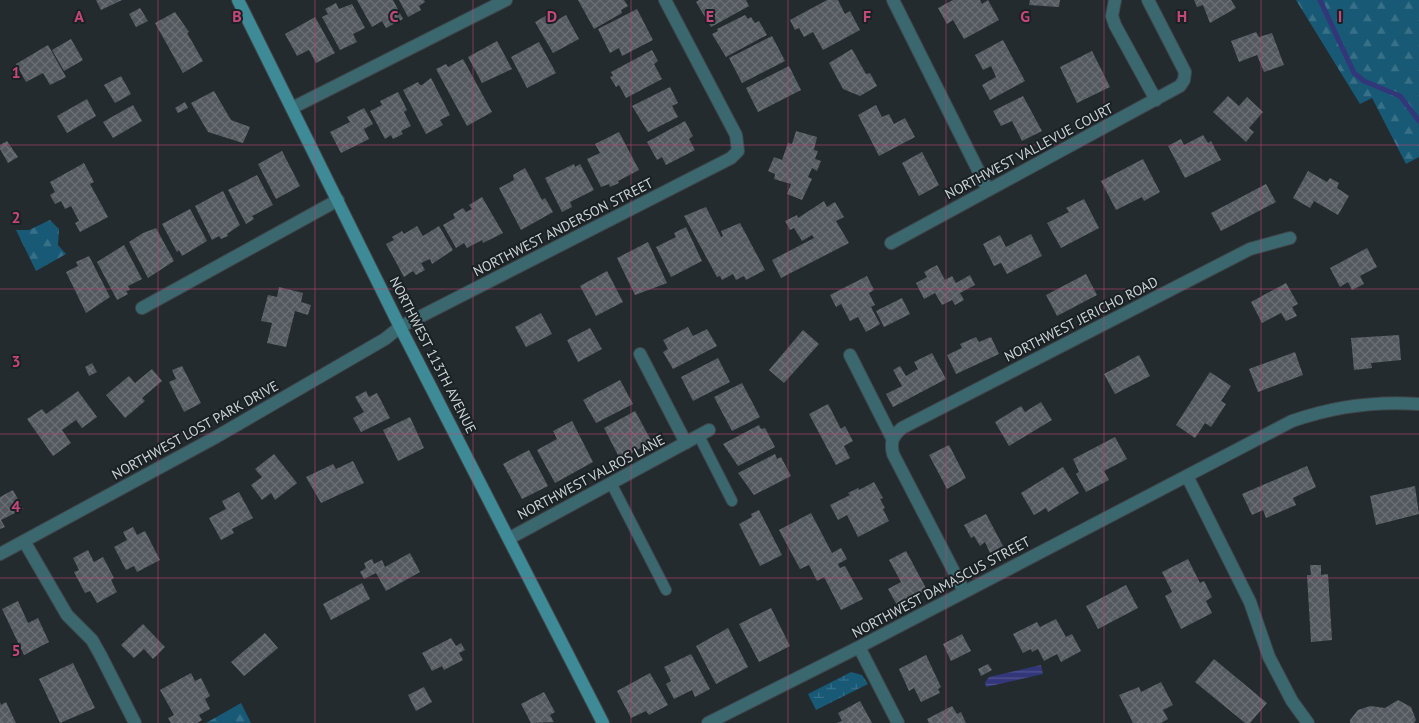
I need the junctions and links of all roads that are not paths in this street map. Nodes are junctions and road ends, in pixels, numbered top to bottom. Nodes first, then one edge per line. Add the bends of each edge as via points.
1 (238, 0) edge
2 (506, 0) edge
3 (665, 0) edge
4 (893, 0) edge
5 (1115, 0) edge
6 (1148, 0) edge
7 (1156, 100) junction
8 (292, 108) junction
9 (988, 190) junction
10 (338, 200) junction
11 (1290, 238) dead end
12 (891, 243) dead end
13 (142, 308) dead end
14 (400, 327) junction
15 (640, 354) dead end
16 (850, 355) dead end
17 (1419, 404) edge
18 (704, 433) joint
19 (892, 438) junction
20 (686, 443) junction
21 (1187, 476) junction
22 (611, 483) junction
23 (732, 502) dead end
24 (510, 538) junction
25 (24, 541) junction
26 (0, 554) edge
27 (666, 590) dead end
28 (964, 591) junction
29 (859, 647) junction
30 (135, 723) edge
31 (603, 723) edge
32 (708, 723) edge
33 (898, 723) edge
34 (1308, 723) edge

1 - 8 street, NORTHWEST 113TH AVENUE
2 - 8 street
3 - 14 street, NORTHWEST ANDERSON STREET via 736,135 738,151 719,164
4 - 9 street
5 - 7 street via 1112,16 1115,25
6 - 7 street, NORTHWEST VALLEVUE COURT via 1186,72 1180,86
7 - 9 street, NORTHWEST VALLEVUE COURT
8 - 10 street, NORTHWEST 113TH AVENUE
9 - 12 street, NORTHWEST VALLEVUE COURT
10 - 13 street
10 - 14 street, NORTHWEST 113TH AVENUE
11 - 19 street, NORTHWEST JERICHO ROAD via 1241,254 902,428
14 - 24 street, NORTHWEST 113TH AVENUE
14 - 25 street, NORTHWEST LOST PARK DRIVE via 385,340 259,413
15 - 20 street, NORTHWEST VALROS LANE
16 - 19 street
17 - 21 street, NORTHWEST DAMASCUS STREET via 1371,404 1316,413 1292,421
18 - 20 street, NORTHWEST VALROS LANE
18 - 23 lane
19 - 28 street via 893,454
20 - 22 street, NORTHWEST VALROS LANE
21 - 28 street, NORTHWEST DAMASCUS STREET
21 - 34 street via 1252,607 1269,658
22 - 24 street, NORTHWEST VALROS LANE
22 - 27 lane
24 - 31 street, NORTHWEST 113TH AVENUE
25 - 26 street, NORTHWEST LOST PARK DRIVE
25 - 30 street via 67,616 92,640
28 - 29 street, NORTHWEST DAMASCUS STREET
29 - 32 street, NORTHWEST DAMASCUS STREET
29 - 33 street

